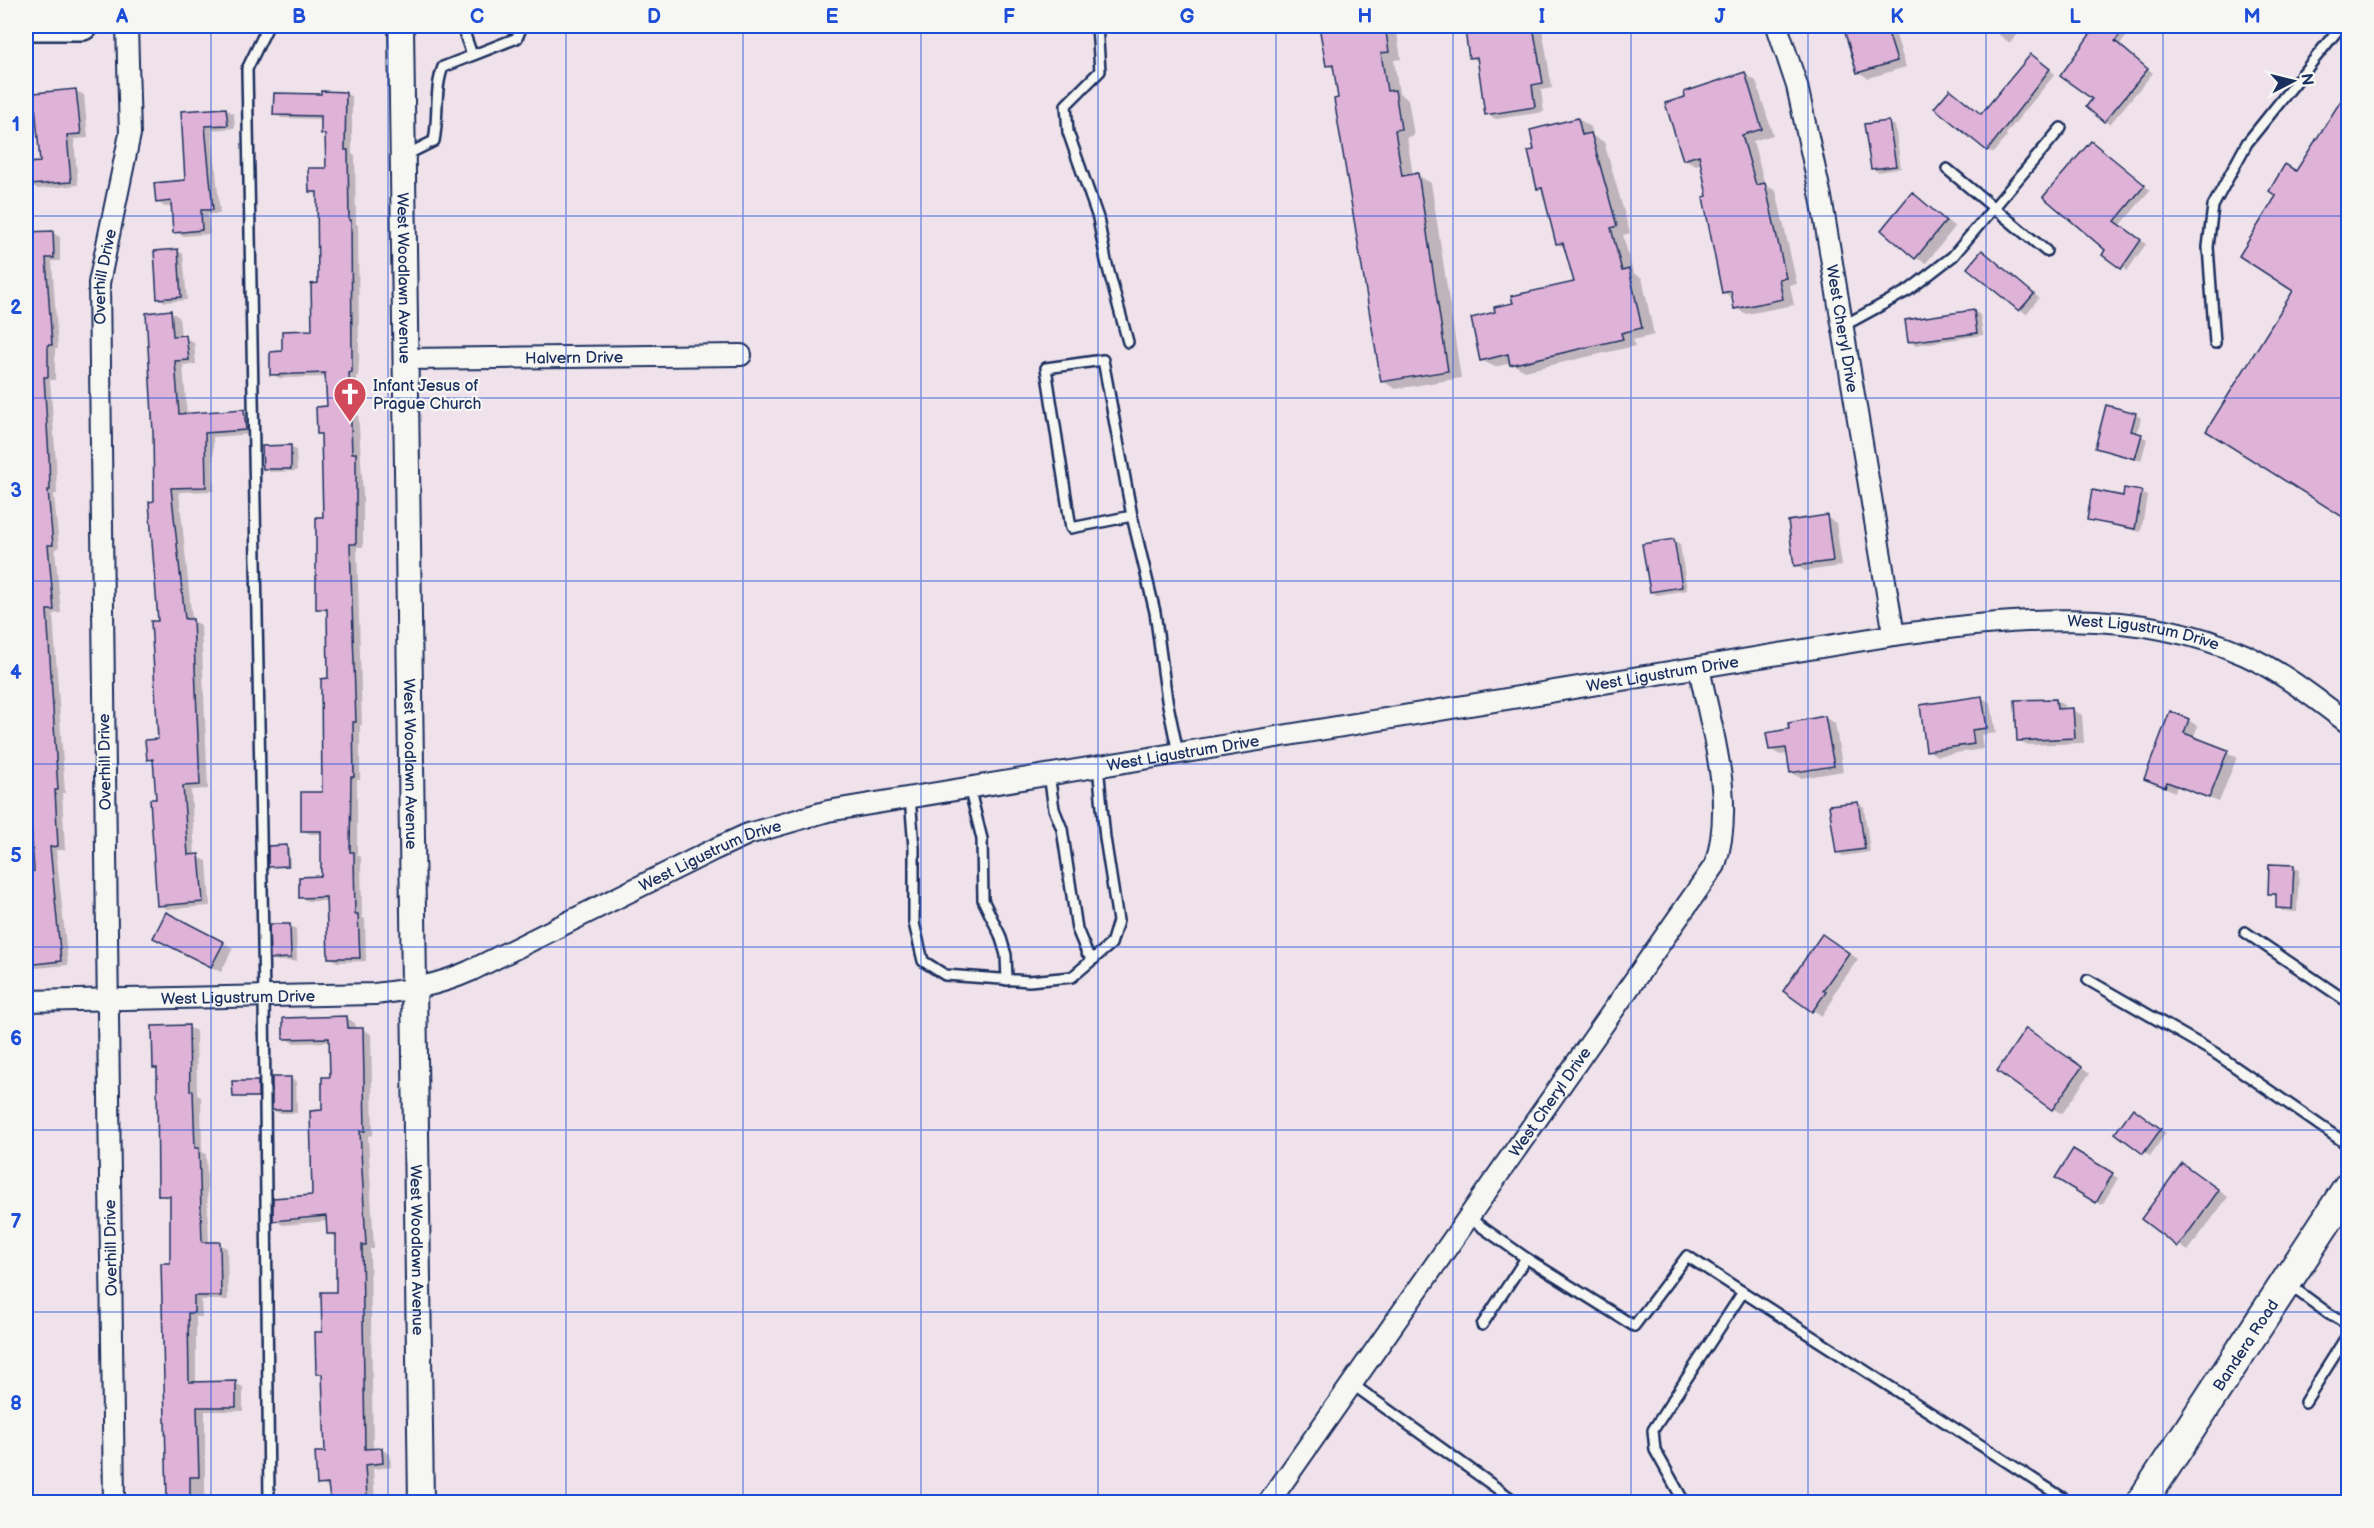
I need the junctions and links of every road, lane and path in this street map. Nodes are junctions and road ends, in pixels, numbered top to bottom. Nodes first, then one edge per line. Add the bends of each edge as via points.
1 (26, 26) edge
2 (84, 26) edge
3 (127, 26) edge
4 (268, 26) edge
5 (401, 26) edge
6 (462, 26) edge
7 (522, 26) edge
8 (1097, 26) edge
9 (1777, 26) edge
10 (2341, 26) edge
11 (472, 56) junction
12 (2061, 128) dead end
13 (403, 157) junction
14 (1947, 169) dead end
15 (1993, 207) junction
16 (2046, 250) dead end
17 (1843, 326) junction
18 (1128, 342) dead end
19 (2216, 343) dead end
20 (741, 356) dead end
21 (406, 359) junction
22 (1132, 516) junction
23 (1894, 635) junction
24 (1699, 667) junction
25 (2349, 723) edge
26 (1178, 753) junction
27 (1098, 766) junction
28 (1049, 774) junction
29 (969, 787) junction
30 (910, 797) junction
31 (2245, 932) dead end
32 (1094, 960) junction
33 (1007, 980) junction
34 (2088, 980) dead end
35 (412, 990) junction
36 (264, 997) junction
37 (106, 1000) junction
38 (26, 1002) edge
39 (2349, 1002) edge
40 (2349, 1145) edge
41 (2349, 1188) edge
42 (1470, 1218) junction
43 (1526, 1258) junction
44 (2286, 1282) junction
45 (1743, 1292) junction
46 (2349, 1324) edge
47 (1482, 1325) dead end
48 (2349, 1334) edge
49 (1352, 1384) junction
50 (2306, 1402) dead end
51 (114, 1503) edge
52 (269, 1503) edge
53 (421, 1503) edge
54 (1269, 1503) edge
55 (1516, 1503) edge
56 (1684, 1503) edge
57 (2069, 1503) edge
58 (2142, 1503) edge

1 - 2 main road
3 - 37 street, Overhill Drive via 130,135 99,283
4 - 36 lane via 247,69
5 - 13 street, West Woodlawn Avenue
6 - 11 lane
7 - 11 lane via 517,38
8 - 18 lane via 1100,71 1066,105 1068,132 1098,218
9 - 17 street, West Cheryl Drive via 1797,86
10 - 19 lane via 2247,143 2214,206 2208,247
11 - 13 lane via 443,67 437,81 434,141
12 - 15 lane
13 - 21 street, West Woodlawn Avenue
14 - 15 lane
15 - 16 lane
15 - 17 lane via 1953,256 1909,291
17 - 23 street, West Cheryl Drive
20 - 21 street, Halvern Drive
21 - 35 street, West Woodlawn Avenue
22 - 22 lane via 1103,360 1046,368 1071,528
22 - 26 lane via 1155,612
23 - 24 street, West Ligustrum Drive
23 - 25 street, West Ligustrum Drive via 1981,623 2062,620 2169,629 2246,656 2301,688
24 - 26 street, West Ligustrum Drive
24 - 42 street, West Cheryl Drive via 1724,801 1722,844 1715,865
26 - 27 street, West Ligustrum Drive
27 - 28 street, West Ligustrum Drive
27 - 32 lane via 1118,921 1111,944
28 - 29 street, West Ligustrum Drive
28 - 32 lane via 1054,809 1062,829 1077,929 1086,953
29 - 30 street, West Ligustrum Drive
29 - 33 lane via 982,839 983,900 1000,935
30 - 33 lane via 914,923 923,961 945,975
30 - 35 street, West Ligustrum Drive via 828,811 748,834 470,971
31 - 39 lane
32 - 33 lane via 1072,977
34 - 40 lane via 2215,1053
35 - 36 street, West Ligustrum Drive
35 - 53 street, West Woodlawn Avenue
36 - 37 street, West Ligustrum Drive
36 - 52 lane
37 - 38 street, West Ligustrum Drive
37 - 51 street, Overhill Drive
41 - 44 main road, Bandera Road
42 - 43 lane
42 - 49 street, West Cheryl Drive
43 - 45 lane via 1634,1326 1687,1256
43 - 47 lane
44 - 46 lane
44 - 58 main road, Bandera Road
45 - 56 lane via 1653,1430 1655,1450
45 - 57 lane
48 - 50 lane
49 - 54 street, West Cheryl Drive
49 - 55 lane

